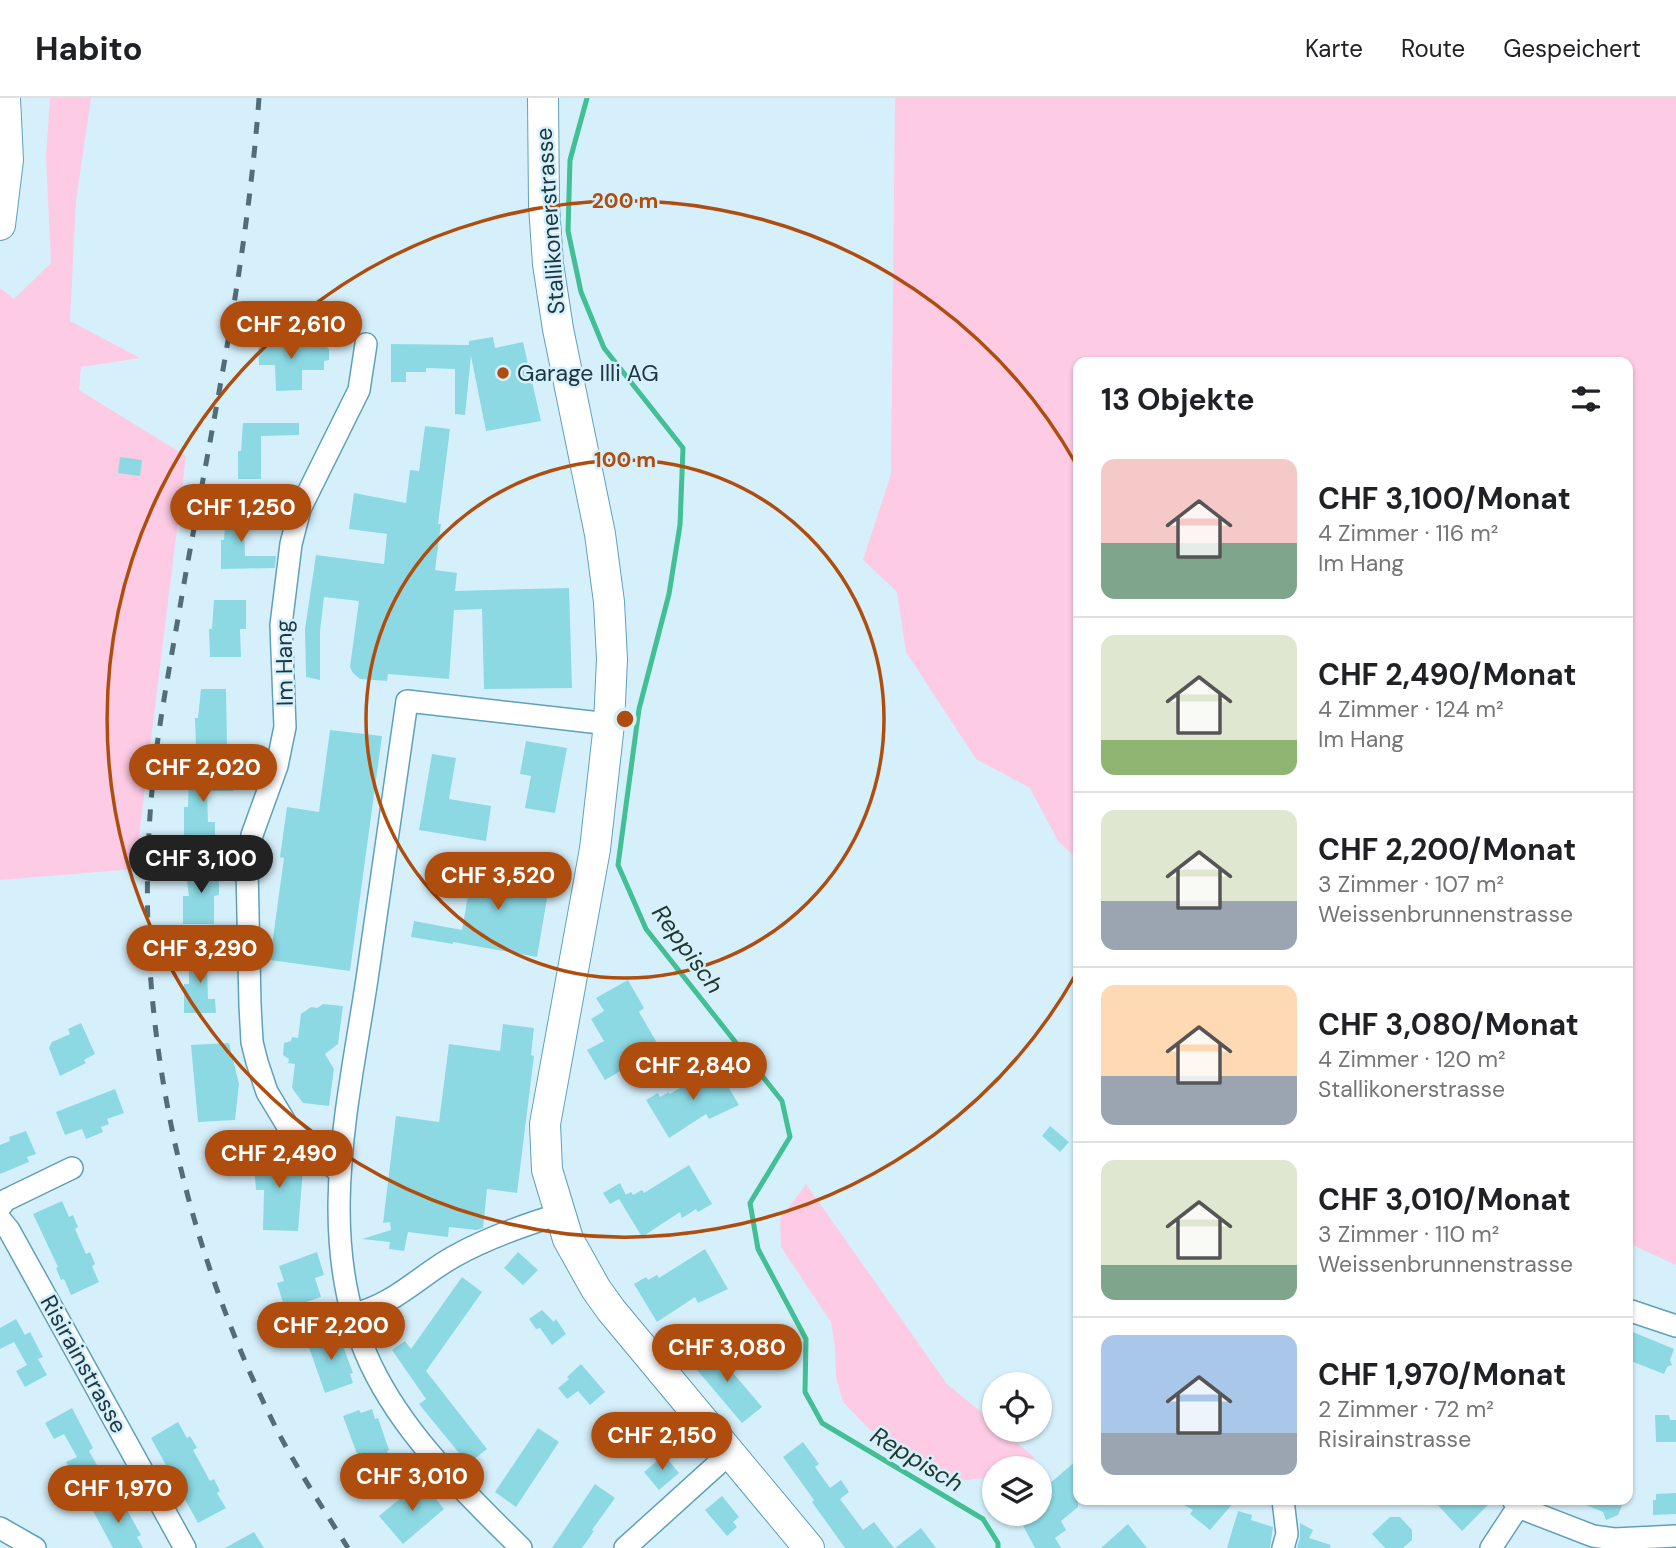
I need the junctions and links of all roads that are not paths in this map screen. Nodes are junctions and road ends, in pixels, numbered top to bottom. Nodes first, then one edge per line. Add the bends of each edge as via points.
1 (5, 98) edge
2 (544, 98) edge
3 (0, 225) edge
4 (366, 344) dead end
5 (609, 724) junction
6 (72, 1168) dead end
7 (339, 1172) junction
8 (0, 1207) edge
9 (560, 1214) junction
10 (0, 1219) edge
11 (1633, 1312) edge
12 (353, 1314) junction
13 (1676, 1326) edge
14 (730, 1453) junction
15 (1284, 1505) edge
16 (1515, 1505) edge
17 (1521, 1505) edge
18 (0, 1528) edge
19 (1676, 1536) edge
20 (35, 1548) edge
21 (185, 1548) edge
22 (521, 1548) edge
23 (625, 1548) edge
24 (809, 1548) edge
25 (1283, 1548) edge
26 (1491, 1548) edge

1 - 3 street via 8,160
2 - 5 street, Stallikonerstrasse via 544,206 552,297 600,534 609,602
4 - 7 street, Im Hang via 359,390 300,509 291,544 281,625 285,727 277,766 252,835 247,868 250,1005 257,1062 267,1092 290,1129
5 - 7 street via 407,701
5 - 9 street, Stallikonerstrasse via 595,849 545,1124 547,1170
6 - 8 street
7 - 12 street via 340,1259
9 - 12 street via 497,1235 454,1256 389,1301
9 - 14 street, Stallikonerstrasse via 568,1239 596,1289
10 - 21 street, Risirainstrasse
11 - 13 street
12 - 22 street via 370,1363 425,1450
14 - 23 street
14 - 24 street, Stallikonerstrasse
15 - 25 street via 1287,1534
16 - 26 street
17 - 19 street via 1593,1536
18 - 20 street

